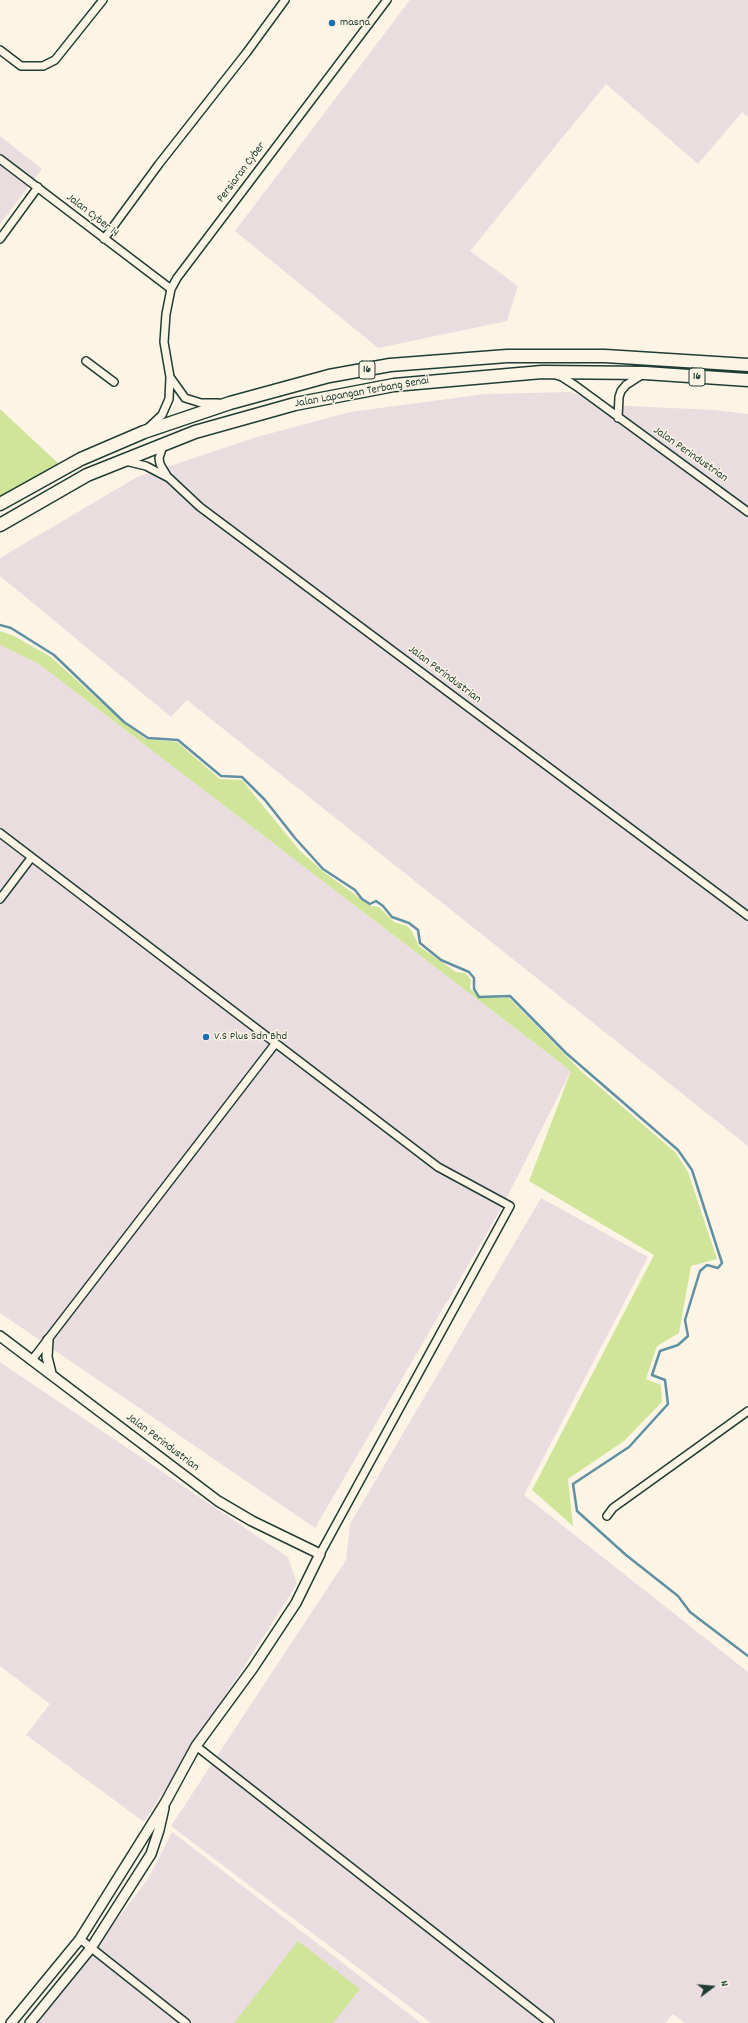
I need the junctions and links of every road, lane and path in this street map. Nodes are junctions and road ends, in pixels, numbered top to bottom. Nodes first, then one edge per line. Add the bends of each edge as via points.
1 (103, 0) edge
2 (285, 0) edge
3 (387, 0) edge
4 (0, 50) edge
5 (0, 159) edge
6 (38, 187) junction
7 (0, 239) edge
8 (104, 239) junction
9 (171, 289) junction
10 (86, 361) dead end
11 (748, 365) edge
12 (542, 372) junction
13 (645, 373) junction
14 (170, 377) junction
15 (748, 380) edge
16 (114, 382) dead end
17 (230, 403) junction
18 (618, 418) junction
19 (144, 432) junction
20 (164, 444) junction
21 (123, 460) junction
22 (169, 478) junction
23 (0, 504) edge
24 (748, 512) edge
25 (0, 525) edge
26 (0, 833) edge
27 (31, 858) junction
28 (0, 899) edge
29 (748, 916) edge
30 (275, 1044) junction
31 (0, 1336) edge
32 (48, 1340) junction
33 (32, 1360) junction
34 (50, 1373) junction
35 (748, 1411) edge
36 (607, 1516) dead end
37 (320, 1554) junction
38 (196, 1746) junction
39 (165, 1803) junction
40 (80, 1939) junction
41 (91, 1948) junction
42 (11, 2023) edge
43 (30, 2023) edge
44 (186, 2023) edge
45 (550, 2023) edge

1 - 4 street via 55,60 43,66 21,66
2 - 8 street
3 - 9 street, Persiaran Cyber via 196,252
5 - 6 street, Jalan Cyber 14
6 - 7 street
6 - 8 street, Jalan Cyber 14
8 - 9 street, Jalan Cyber 14
9 - 14 street, Persiaran Cyber via 164,346
10 - 16 street
11 - 17 highway, Jalan Lapangan Terbang Senai / 16 via 605,356 507,356 390,366 329,376
12 - 13 highway, Jalan Lapangan Terbang Senai / 16
12 - 18 street, Jalan Perindustrian via 562,377
12 - 20 highway, Jalan Lapangan Terbang Senai / 16 via 394,385 295,404 195,432
13 - 15 highway, Jalan Lapangan Terbang Senai / 16
13 - 18 street via 621,391
14 - 17 street, Persiaran Cyber via 185,398 206,404
14 - 19 street, Persiaran Cyber via 167,407
17 - 19 highway, Jalan Lapangan Terbang Senai / 16
18 - 24 street, Jalan Perindustrian
19 - 23 highway, Jalan Lapangan Terbang Senai / 16 via 81,459
20 - 21 highway, Jalan Lapangan Terbang Senai / 16
20 - 22 street via 159,454 160,464
21 - 22 street, Jalan Perindustrian via 146,466
21 - 25 highway, Jalan Lapangan Terbang Senai / 16 via 87,474
22 - 29 street, Jalan Perindustrian via 200,507
26 - 27 street
27 - 28 street
27 - 30 street
30 - 32 street
30 - 37 street via 438,1167 510,1206
31 - 33 main road, Jalan Perindustrian
32 - 33 street
32 - 34 main road
33 - 34 main road, Jalan Perindustrian
34 - 37 main road, Jalan Perindustrian via 218,1501
35 - 36 street via 613,1508
37 - 38 main road via 296,1603 253,1668
38 - 39 main road
38 - 45 street
39 - 40 main road
39 - 41 main road via 151,1854
40 - 41 street
40 - 42 main road
41 - 43 main road
41 - 44 street

